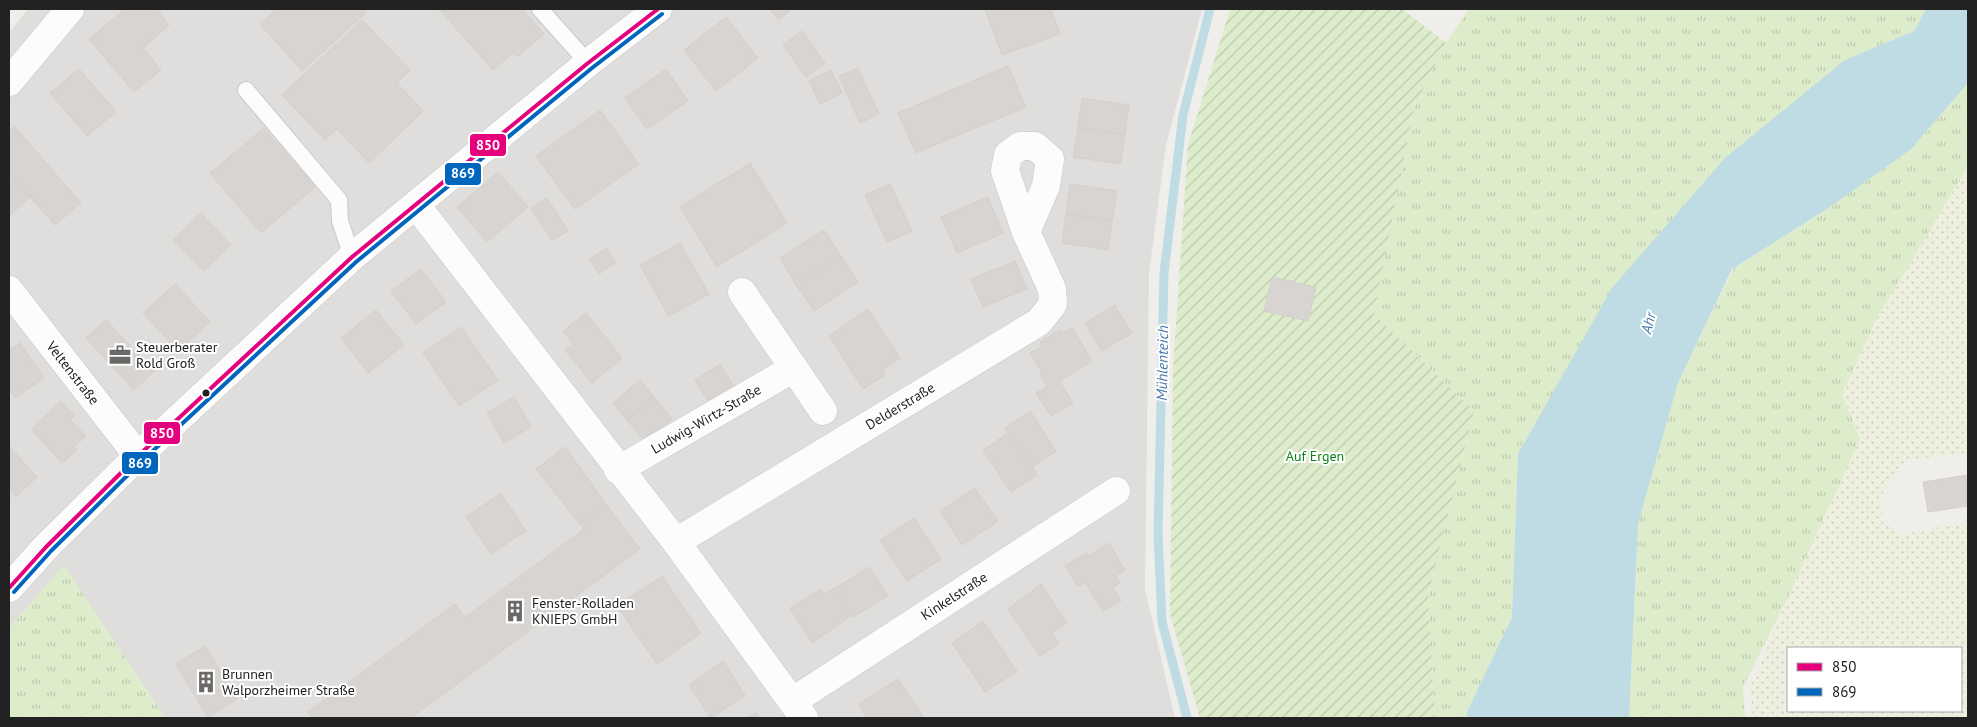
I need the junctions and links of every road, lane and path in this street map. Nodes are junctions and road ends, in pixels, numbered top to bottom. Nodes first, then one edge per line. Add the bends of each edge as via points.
1 (70, 9) edge
2 (540, 9) edge
3 (658, 9) edge
4 (588, 63) junction
5 (9, 82) edge
6 (246, 90) dead end
7 (416, 205) junction
8 (1026, 232) dead end
9 (352, 257) junction
10 (9, 290) edge
11 (742, 292) dead end
12 (794, 368) junction
13 (823, 411) dead end
14 (138, 456) junction
15 (618, 470) junction
16 (1116, 491) dead end
17 (676, 542) junction
18 (9, 588) edge
19 (798, 709) edge

1 - 5 street
2 - 4 lane
3 - 4 street
4 - 7 street
6 - 9 lane via 339,200 340,221
7 - 9 street
7 - 15 street
8 - 17 street, Delderstraße via 1052,289 1053,304 1039,322
9 - 14 street
10 - 14 street, Veltenstraße
11 - 12 street
12 - 13 street
12 - 15 street, Ludwig-Wirtz-Straße
14 - 18 street
15 - 17 street
16 - 19 street, Kinkelstraße
17 - 19 street

